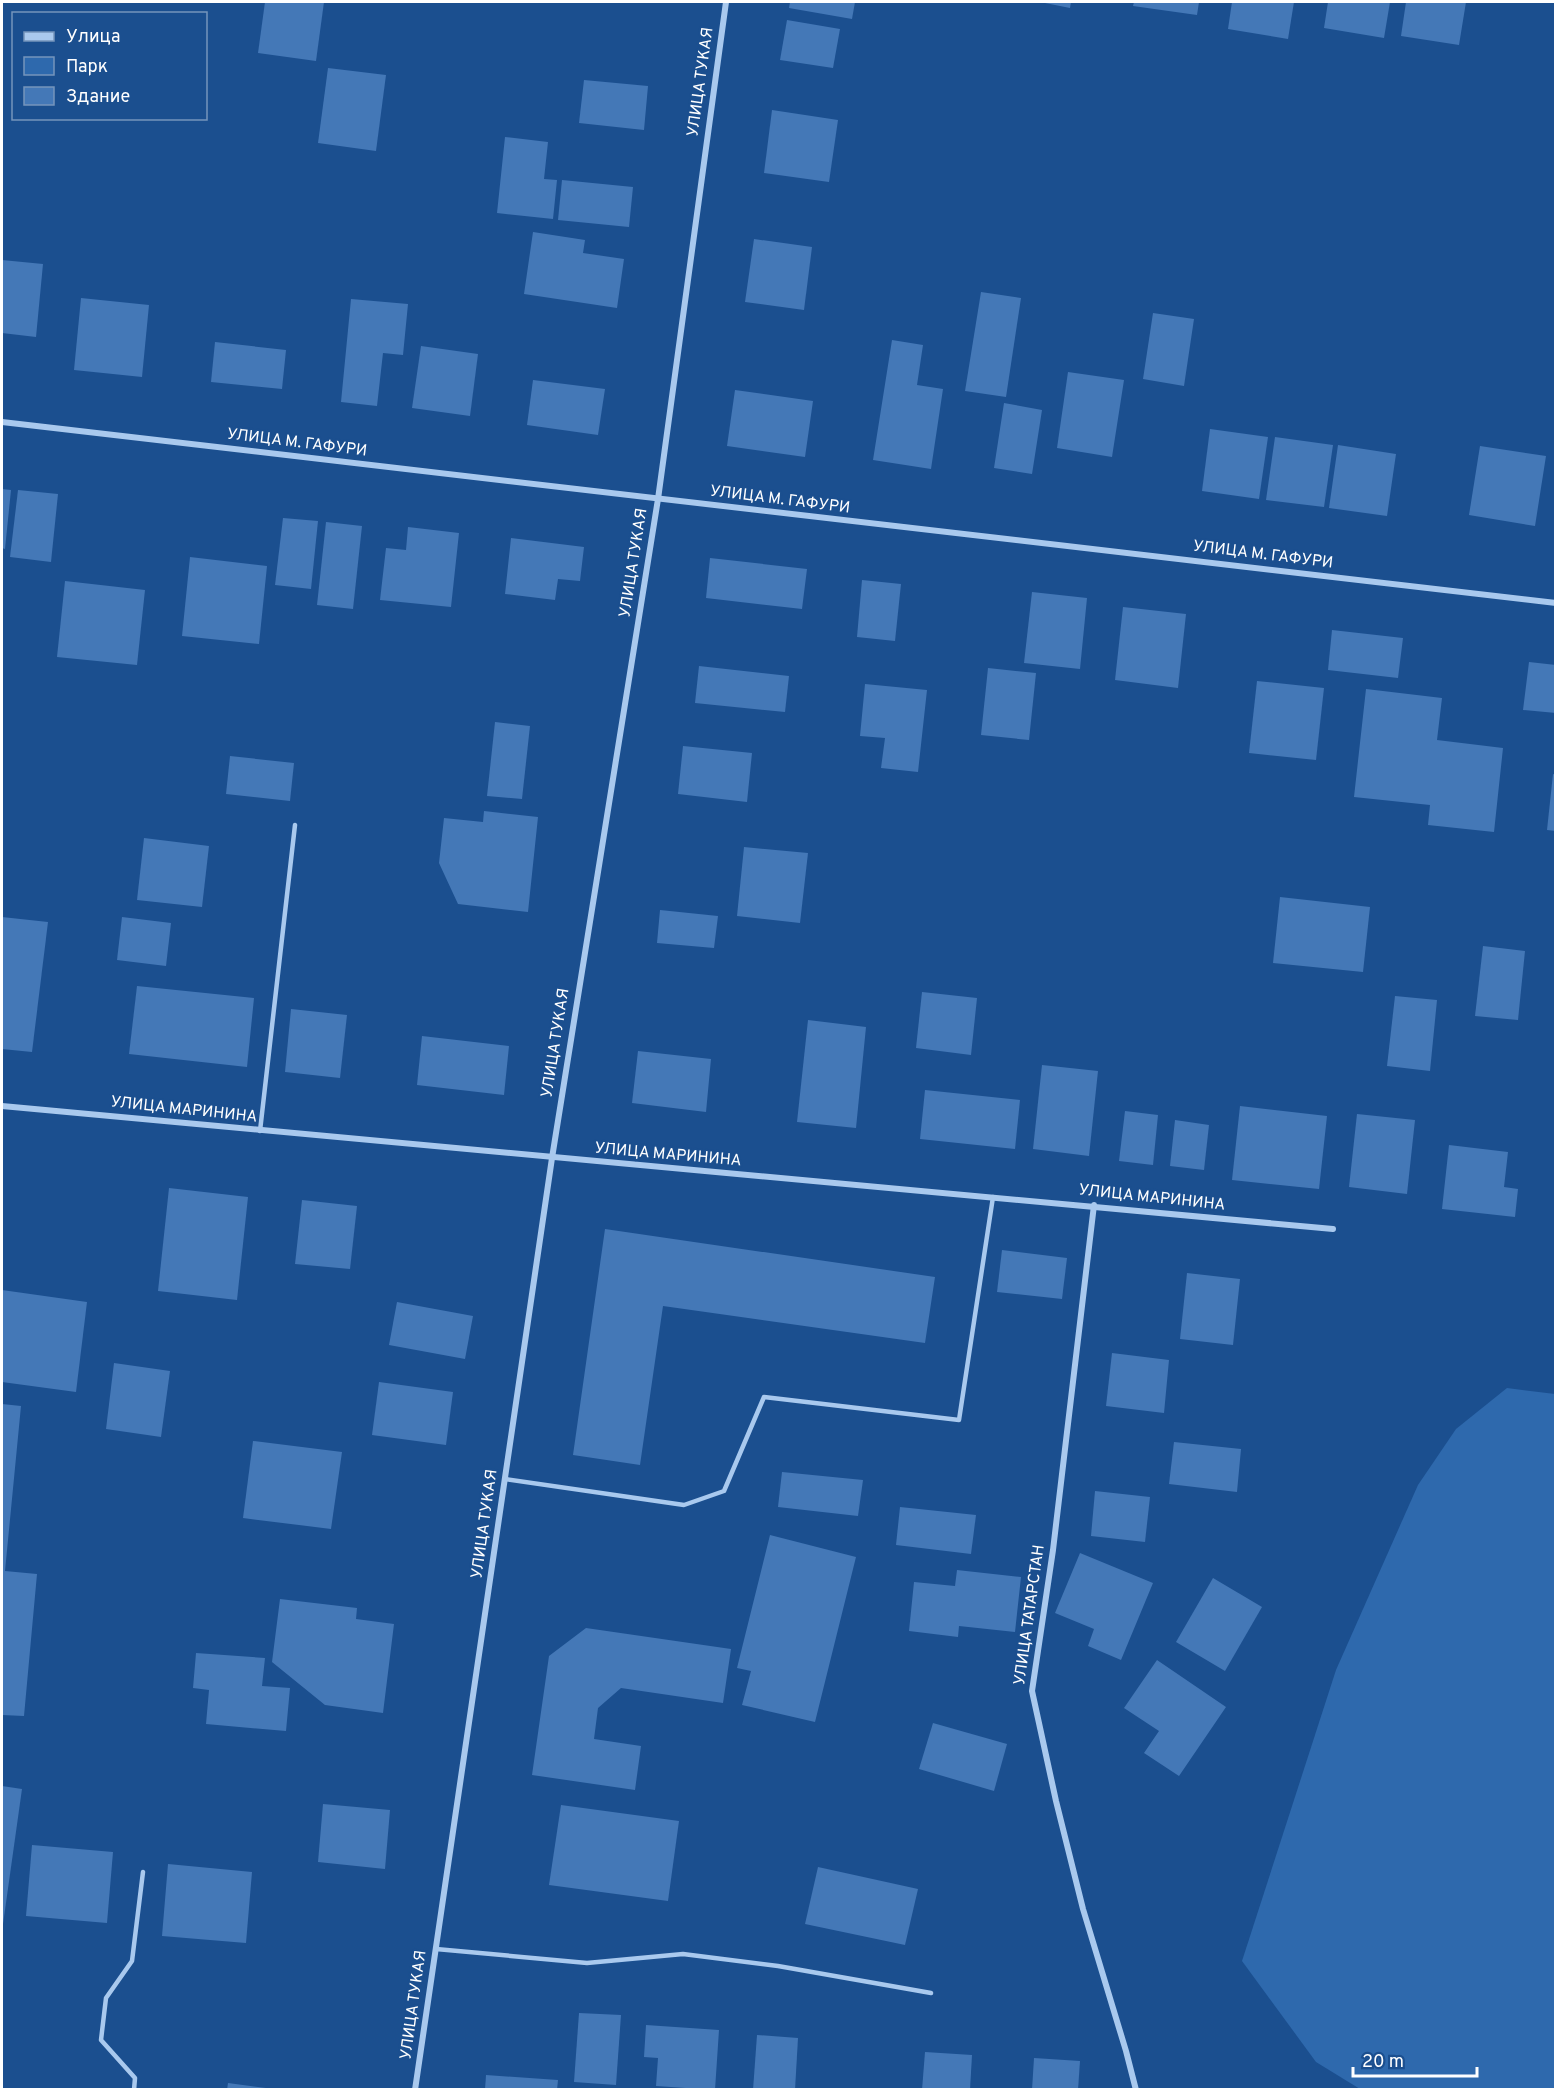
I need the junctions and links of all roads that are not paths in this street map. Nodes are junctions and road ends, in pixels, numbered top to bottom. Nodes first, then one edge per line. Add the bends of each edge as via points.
1 (726, 2) edge
2 (2, 422) edge
3 (658, 499) junction
4 (1556, 603) edge
5 (295, 825) dead end
6 (2, 1106) edge
7 (260, 1131) junction
8 (552, 1158) junction
9 (993, 1197) junction
10 (1094, 1206) junction
11 (1333, 1229) dead end
12 (505, 1479) junction
13 (143, 1872) dead end
14 (436, 1949) junction
15 (931, 1993) dead end
16 (134, 2090) edge
17 (416, 2090) edge
18 (1136, 2090) edge

1 - 3 street, УЛИЦА ТУКАЯ
2 - 3 street, УЛИЦА М. ГАФУРИ
3 - 4 street, УЛИЦА М. ГАФУРИ
3 - 8 street, УЛИЦА ТУКАЯ
5 - 7 lane
6 - 7 street, УЛИЦА МАРИНИНА
7 - 8 street, УЛИЦА МАРИНИНА
8 - 9 street, УЛИЦА МАРИНИНА
8 - 12 street, УЛИЦА ТУКАЯ
9 - 10 street, УЛИЦА МАРИНИНА
9 - 12 lane via 959,1419 765,1397 724,1491 684,1505
10 - 11 street, УЛИЦА МАРИНИНА
10 - 18 street, УЛИЦА ТАТАРСТАН via 1032,1691 1083,1909
12 - 14 street, УЛИЦА ТУКАЯ
13 - 16 lane via 132,1961 106,1998 101,2040 135,2078
14 - 15 lane via 587,1963 682,1954
14 - 17 street, УЛИЦА ТУКАЯ

